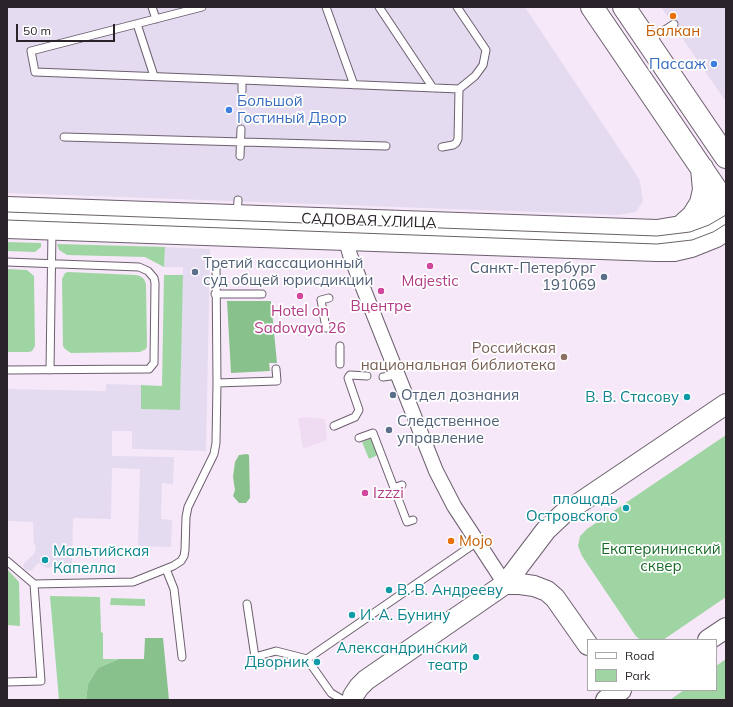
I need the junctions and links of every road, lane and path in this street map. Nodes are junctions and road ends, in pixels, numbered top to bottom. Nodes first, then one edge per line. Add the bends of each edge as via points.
1 (152, 7) edge
2 (202, 7) edge
3 (326, 7) edge
4 (379, 7) edge
5 (457, 7) edge
6 (592, 7) edge
7 (624, 7) edge
8 (156, 19) junction
9 (137, 24) junction
10 (674, 24) dead end
11 (647, 42) junction
12 (154, 76) junction
13 (242, 80) junction
14 (354, 85) junction
15 (433, 88) junction
16 (459, 89) junction
17 (242, 92) dead end
18 (241, 129) dead end
19 (64, 138) dead end
20 (240, 142) junction
21 (386, 146) dead end
22 (442, 147) dead end
23 (240, 156) dead end
24 (726, 157) edge
25 (702, 168) junction
26 (726, 205) edge
27 (7, 208) edge
28 (52, 218) junction
29 (7, 226) edge
30 (681, 227) junction
31 (726, 229) edge
32 (346, 230) junction
33 (7, 262) edge
34 (51, 264) junction
35 (216, 265) dead end
36 (215, 294) junction
37 (262, 294) dead end
38 (330, 298) dead end
39 (326, 328) dead end
40 (340, 346) dead end
41 (340, 364) dead end
42 (7, 370) edge
43 (50, 370) junction
44 (276, 370) dead end
45 (366, 376) dead end
46 (217, 383) junction
47 (726, 404) edge
48 (334, 426) dead end
49 (359, 438) dead end
50 (402, 485) dead end
51 (394, 488) junction
52 (413, 520) dead end
53 (477, 542) junction
54 (7, 560) edge
55 (166, 569) junction
56 (34, 584) junction
57 (505, 584) junction
58 (247, 604) dead end
59 (726, 628) edge
60 (710, 639) edge
61 (587, 644) edge
62 (182, 657) dead end
63 (307, 659) junction
64 (7, 682) edge
65 (343, 700) edge
66 (353, 700) edge

1 - 8 lane
2 - 8 lane
3 - 14 lane
4 - 15 lane
5 - 16 lane via 486,50 483,65
6 - 25 main road
7 - 11 main road
8 - 9 lane
9 - 12 lane
9 - 12 lane via 31,51 35,72
10 - 11 lane
11 - 24 main road
12 - 13 lane
13 - 14 lane
13 - 17 lane
14 - 15 lane
15 - 16 lane
16 - 22 lane via 458,139 452,145
18 - 20 lane
19 - 20 lane
20 - 21 lane
20 - 23 lane
25 - 26 main road
25 - 30 main road via 704,190 701,203 693,216
26 - 30 main road, САДОВАЯ УЛИЦА via 705,218
27 - 28 main road, САДОВАЯ УЛИЦА
28 - 29 main road, САДОВАЯ УЛИЦА
28 - 32 main road, САДОВАЯ УЛИЦА via 223,222
28 - 34 lane
30 - 32 main road, САДОВАЯ УЛИЦА via 657,231
31 - 32 main road, САДОВАЯ УЛИЦА via 702,243 674,250 553,250
32 - 53 street via 360,291 390,376 433,473 447,483 451,508
33 - 34 lane
34 - 43 lane
34 - 43 lane via 143,268 154,278 155,290 152,366 145,369
35 - 36 lane
36 - 37 lane
36 - 46 lane
38 - 39 lane via 321,300
40 - 41 lane
42 - 43 lane
44 - 46 lane via 277,381
45 - 48 lane via 346,377 359,410 355,418
46 - 55 lane via 214,454 188,506 184,556 177,564
47 - 57 street via 563,514 546,530
49 - 51 lane via 373,433
50 - 51 lane
51 - 52 lane via 407,522
53 - 57 street
53 - 63 lane
54 - 56 lane
55 - 56 lane via 133,582
55 - 62 lane via 174,589
56 - 64 lane via 41,681
57 - 61 street via 534,586 547,591 555,598
57 - 66 street via 366,680 358,687
58 - 63 lane via 255,657 276,651
59 - 60 street
63 - 65 lane via 331,693

